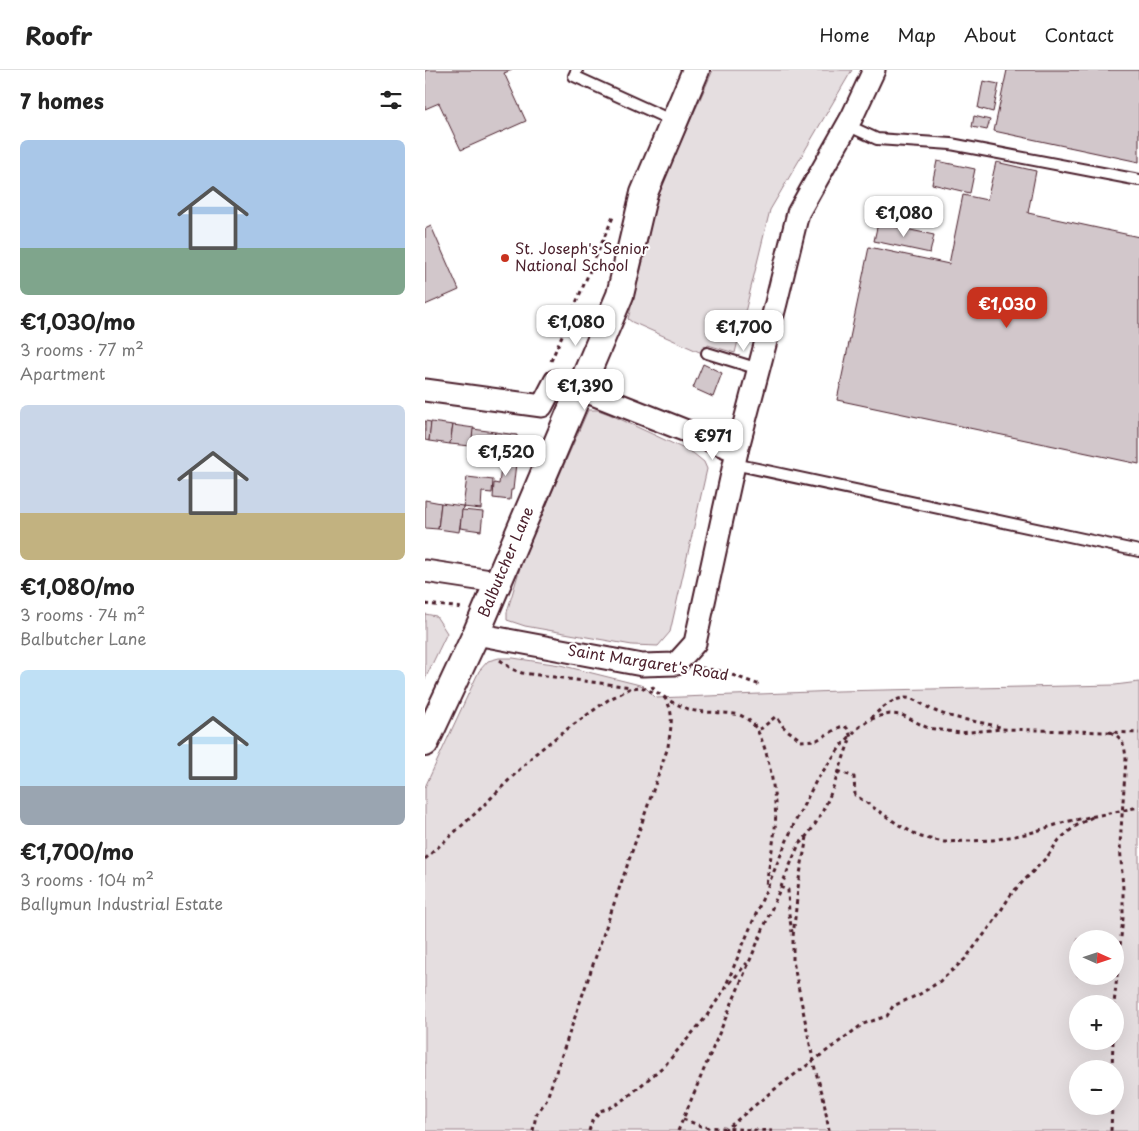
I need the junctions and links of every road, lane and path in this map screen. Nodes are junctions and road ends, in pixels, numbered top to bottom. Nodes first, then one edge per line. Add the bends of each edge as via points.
1 (577, 70) edge
2 (696, 70) edge
3 (874, 70) edge
4 (674, 122) junction
5 (847, 125) junction
6 (1139, 180) edge
7 (614, 215) dead end
8 (707, 353) dead end
9 (759, 369) junction
10 (552, 374) joint
11 (425, 390) edge
12 (580, 390) junction
13 (735, 457) junction
14 (1139, 551) edge
15 (425, 571) edge
16 (497, 582) junction
17 (425, 604) edge
18 (469, 609) dead end
19 (487, 636) junction
20 (676, 664) junction
21 (653, 665) junction
22 (760, 685) dead end
23 (639, 687) junction
24 (658, 694) junction
25 (664, 697) junction
26 (869, 720) junction
27 (1007, 729) junction
28 (756, 730) junction
29 (1108, 731) junction
30 (1139, 733) edge
31 (851, 737) junction
32 (425, 743) edge
33 (838, 771) junction
34 (1139, 807) edge
35 (1122, 812) junction
36 (1094, 816) junction
37 (807, 836) junction
38 (425, 859) edge
39 (781, 888) junction
40 (765, 890) junction
41 (793, 937) junction
42 (749, 961) junction
43 (724, 990) junction
44 (1115, 995) edge
45 (814, 1061) junction
46 (1112, 1115) edge
47 (683, 1120) junction
48 (730, 1128) junction
49 (533, 1131) edge
50 (589, 1131) edge
51 (678, 1131) edge
52 (724, 1131) edge
53 (772, 1131) edge
54 (829, 1131) edge
55 (1111, 1131) edge

1 - 4 lane via 574,76
2 - 4 street, Balbutcher Lane
3 - 5 street
4 - 12 street, Balbutcher Lane via 643,193 621,294
5 - 6 lane via 877,139 951,144
5 - 9 street via 798,213
7 - 10 path
8 - 9 lane
9 - 13 street
10 - 11 street via 543,406
12 - 13 street
12 - 16 street, Balbutcher Lane
13 - 14 lane
13 - 20 street via 695,643
15 - 16 street
16 - 19 street, Balbutcher Lane
17 - 18 path
19 - 21 street, Saint Margaret's Road
19 - 23 path via 505,665 522,673
19 - 32 street, Balbutcher Lane
20 - 21 street, Saint Margaret's Road
20 - 22 path, Saint Margaret's Road via 721,671
21 - 24 path via 653,689
23 - 24 path
23 - 38 path via 608,700 535,754
24 - 25 path
25 - 28 path via 694,711 740,715 747,718
25 - 49 path via 672,715 668,747
26 - 27 path via 890,714 902,715 928,728 946,732
26 - 27 path via 882,708 901,698 911,698 942,714
26 - 31 path
27 - 29 path
28 - 31 path via 775,717 801,741 817,740 844,726
28 - 40 path via 767,760 774,796 775,826
29 - 30 path
29 - 35 path via 1125,747
31 - 33 path
31 - 40 path via 816,782
33 - 36 path via 854,777 855,795 873,808 921,837 944,842 993,840
33 - 37 path via 823,810
34 - 35 path
35 - 36 path
35 - 44 path via 1123,918
36 - 45 path via 1074,826 1059,840 1013,893 965,959 939,982 893,1006 887,1016 863,1024
37 - 39 path via 799,844
37 - 41 path
39 - 41 path via 788,890
39 - 42 path
40 - 43 path
41 - 45 path via 793,960
42 - 43 path
42 - 47 path
43 - 50 path via 666,1064 631,1094 600,1112
45 - 48 path via 771,1092
45 - 54 path
46 - 55 path
47 - 48 path via 703,1127
47 - 51 path
48 - 52 path
48 - 53 path

